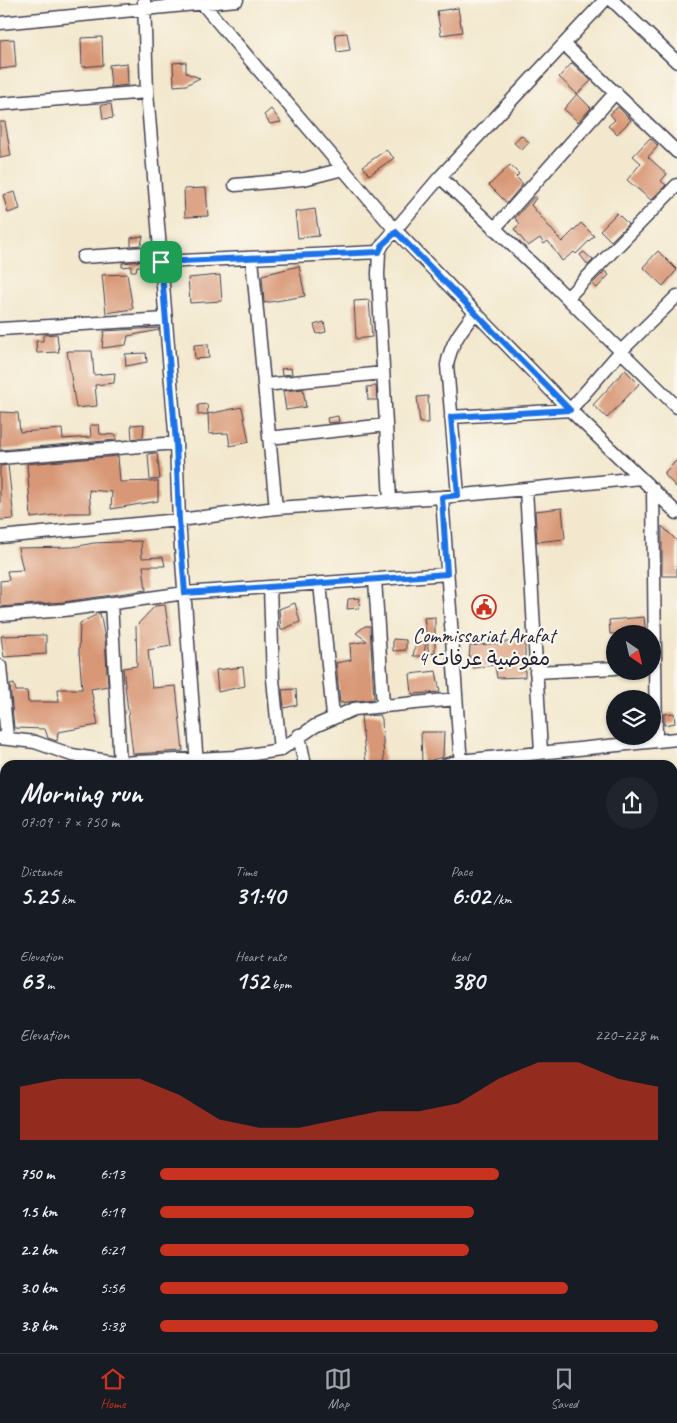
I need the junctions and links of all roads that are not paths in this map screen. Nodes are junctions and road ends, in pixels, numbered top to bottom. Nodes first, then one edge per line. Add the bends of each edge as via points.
1 (237, 0) edge
2 (605, 0) edge
3 (612, 0) edge
4 (201, 2) junction
5 (144, 4) edge
6 (0, 23) edge
7 (564, 44) junction
8 (677, 62) edge
9 (147, 92) junction
10 (616, 92) junction
11 (0, 104) edge
12 (677, 152) edge
13 (343, 169) junction
14 (440, 177) junction
15 (234, 185) dead end
16 (677, 185) edge
17 (494, 229) junction
18 (396, 232) junction
19 (379, 252) junction
20 (83, 257) dead end
21 (161, 257) junction
22 (252, 259) junction
23 (677, 296) edge
24 (567, 298) junction
25 (475, 313) junction
26 (166, 319) junction
27 (0, 329) edge
28 (621, 351) junction
29 (383, 373) junction
30 (264, 385) junction
31 (676, 404) edge
32 (570, 410) junction
33 (451, 417) junction
34 (386, 425) junction
35 (269, 438) junction
36 (176, 443) junction
37 (0, 458) edge
38 (641, 478) junction
39 (526, 489) junction
40 (652, 489) junction
41 (458, 495) junction
42 (442, 497) junction
43 (390, 500) junction
44 (276, 508) junction
45 (677, 513) edge
46 (179, 520) junction
47 (0, 537) edge
48 (447, 574) junction
49 (375, 579) junction
50 (320, 583) junction
51 (270, 587) junction
52 (185, 593) junction
53 (111, 604) junction
54 (0, 615) edge
55 (654, 625) edge
56 (0, 666) edge
57 (606, 668) edge
58 (536, 672) junction
59 (456, 699) junction
60 (383, 706) junction
61 (333, 716) junction
62 (299, 735) junction
63 (4, 738) edge
64 (677, 739) edge
65 (661, 741) edge
66 (626, 745) edge
67 (280, 750) junction
68 (537, 757) edge
69 (71, 760) edge
70 (119, 760) edge
71 (197, 760) edge
72 (206, 760) edge
73 (304, 760) edge
74 (461, 760) edge
75 (499, 760) edge

1 - 4 street
2 - 7 street
3 - 8 street
4 - 5 street
4 - 13 street
5 - 6 street
5 - 9 street
7 - 10 street
7 - 14 street
9 - 11 street
9 - 21 street
10 - 12 street
10 - 17 street
13 - 15 street via 304,179
13 - 18 street
14 - 17 street
14 - 18 street
16 - 24 street
17 - 24 street
18 - 19 street
18 - 25 street
19 - 22 street
19 - 29 street
20 - 21 street
21 - 22 street
21 - 26 street
22 - 30 street
23 - 28 street
24 - 28 street
25 - 32 street
25 - 33 street via 450,348 447,365
26 - 27 street
26 - 36 street
28 - 31 street
28 - 32 street
29 - 30 street
29 - 34 street
30 - 35 street
32 - 33 street
32 - 38 street
33 - 41 street
34 - 35 street
34 - 43 street
35 - 44 street
36 - 37 street
36 - 46 street
38 - 39 street
38 - 40 street
39 - 41 street
39 - 58 street
40 - 45 street
40 - 55 street
41 - 42 street
42 - 43 street
42 - 48 street
43 - 44 street
44 - 46 street
46 - 47 street
46 - 52 street
48 - 49 street
48 - 59 street
49 - 50 street
49 - 60 street
50 - 51 street
50 - 61 street
51 - 52 street
51 - 67 street via 273,679
52 - 53 street
52 - 71 street
53 - 54 street
53 - 70 street
56 - 63 street
57 - 58 street
58 - 68 street
59 - 60 street
59 - 74 street
60 - 61 street via 354,709
61 - 62 street
62 - 67 street
62 - 73 street
63 - 69 street via 35,742
64 - 65 street
66 - 68 street
67 - 72 street
68 - 75 street

